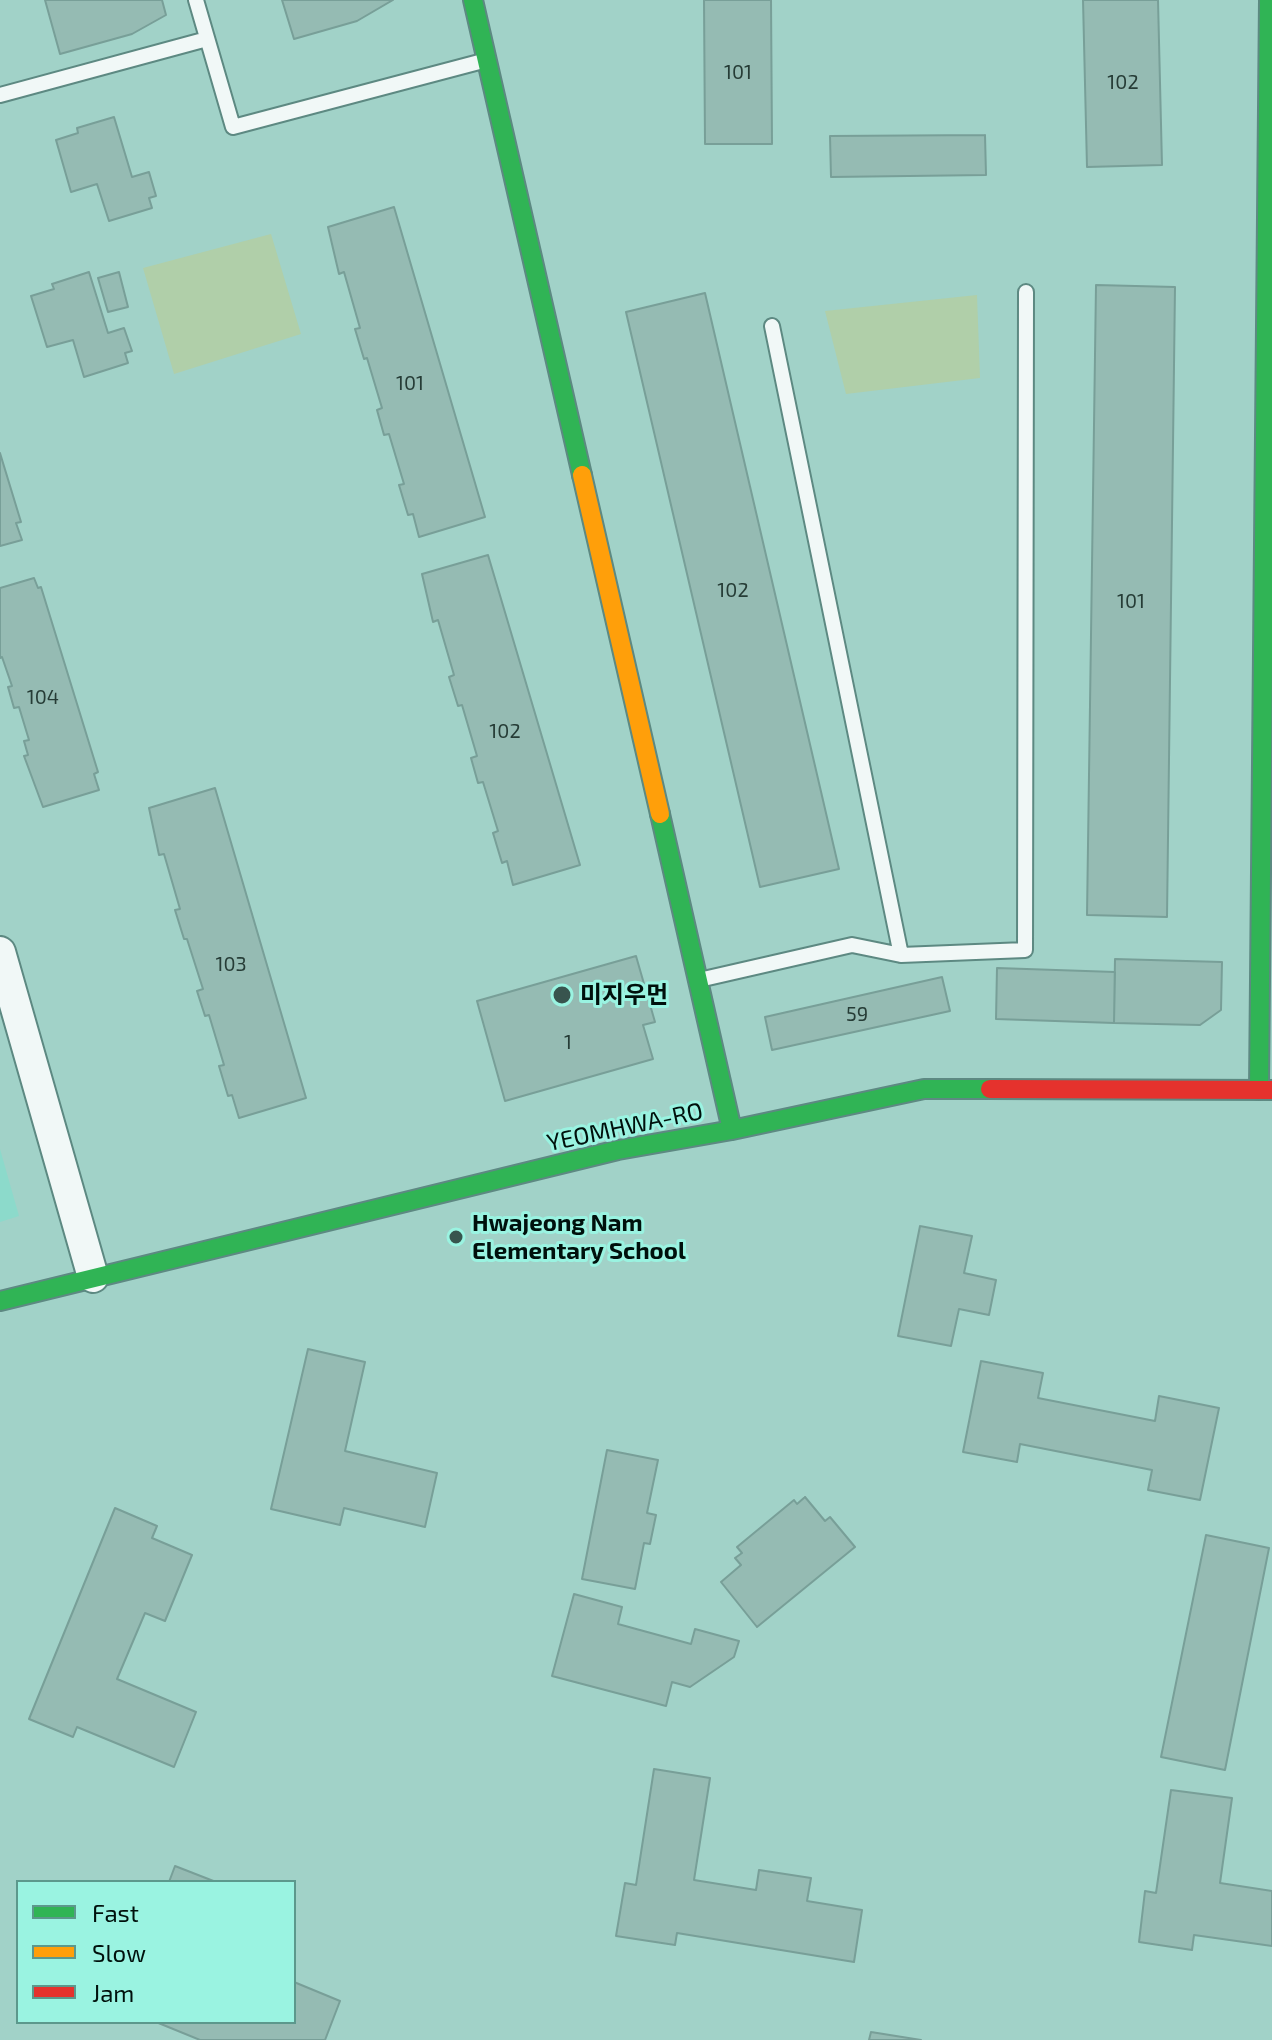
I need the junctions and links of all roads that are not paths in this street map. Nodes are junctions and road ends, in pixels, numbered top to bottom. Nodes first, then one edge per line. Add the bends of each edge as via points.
1 (196, 0) edge
2 (473, 0) edge
3 (1269, 0) edge
4 (207, 39) junction
5 (487, 60) junction
6 (0, 95) edge
7 (1270, 132) edge
8 (1026, 292) dead end
9 (772, 326) dead end
10 (1266, 805) edge
11 (0, 952) edge
12 (901, 955) junction
13 (699, 980) junction
14 (1266, 1090) edge
15 (732, 1130) junction
16 (93, 1277) junction
17 (0, 1301) edge

1 - 4 lane
2 - 5 street
3 - 7 street
4 - 5 lane via 233,127
4 - 6 lane
5 - 13 street
7 - 10 street
8 - 12 lane via 1025,950
9 - 12 lane
10 - 14 street
11 - 16 street
12 - 13 lane via 852,945
13 - 15 street
14 - 15 street, YEOMHWA-RO via 924,1089
15 - 16 street, YEOMHWA-RO via 618,1150
16 - 17 street, YEOMHWA-RO

